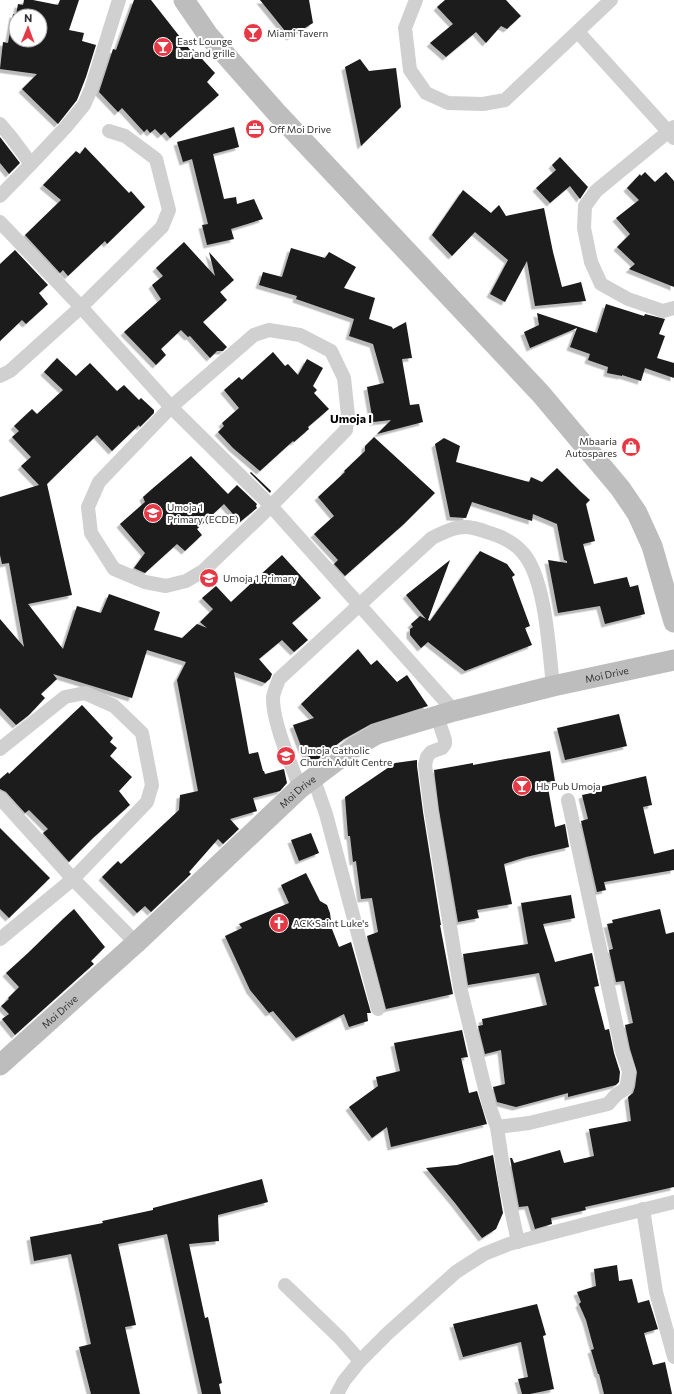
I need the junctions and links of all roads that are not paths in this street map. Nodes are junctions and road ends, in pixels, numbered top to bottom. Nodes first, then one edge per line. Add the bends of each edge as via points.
1 (119, 0) edge
2 (184, 0) edge
3 (416, 0) edge
4 (611, 0) edge
5 (578, 32) junction
6 (0, 124) edge
7 (109, 131) dead end
8 (672, 133) edge
9 (31, 164) junction
10 (0, 196) edge
11 (0, 222) edge
12 (81, 307) junction
13 (674, 308) edge
14 (0, 376) edge
15 (172, 407) junction
16 (271, 506) junction
17 (359, 604) junction
18 (674, 622) edge
19 (674, 660) edge
20 (553, 686) junction
21 (445, 714) junction
22 (0, 749) edge
23 (306, 783) junction
24 (0, 798) edge
25 (568, 800) dead end
26 (73, 879) junction
27 (0, 939) edge
28 (136, 943) junction
29 (378, 1009) dead end
30 (0, 1065) edge
31 (497, 1127) junction
32 (674, 1202) edge
33 (643, 1209) junction
34 (518, 1242) junction
35 (285, 1285) dead end
36 (674, 1357) edge
37 (360, 1361) junction
38 (337, 1394) edge

1 - 9 street via 84,106
2 - 18 street via 208,35 270,106 535,388 620,488 652,546
3 - 5 street via 406,28 410,70 426,93 448,103 483,104 505,100
4 - 5 street
5 - 8 street
6 - 9 street
7 - 12 street via 125,136 156,159 169,210 162,227
8 - 13 street via 596,191 585,206 584,228 591,262 601,284 628,299 663,311
9 - 10 street
11 - 12 street
12 - 14 street via 10,371
12 - 15 street
15 - 16 street
15 - 16 street via 254,335 269,330 300,335 331,351 344,378 348,414 346,430
15 - 16 street via 99,482 88,507 91,533 114,569 145,582 166,586 186,581 203,570
16 - 17 street
17 - 20 street via 432,538 450,529 471,527 504,537 524,554 533,571 547,631
17 - 21 street
17 - 23 street via 279,679 273,695 277,724
19 - 20 street, Moi Drive
20 - 21 street, Moi Drive
21 - 23 street, Moi Drive via 377,734 356,746
21 - 31 street via 445,744 431,752 425,765 460,987 489,1105
22 - 26 street via 65,697 85,693 114,706 142,733 152,785 148,802
23 - 28 street, Moi Drive
23 - 29 street via 326,814
24 - 26 street
25 - 31 street via 622,1051 629,1071 627,1084 608,1104 528,1123
26 - 27 street
26 - 28 street
28 - 30 street, Moi Drive
31 - 34 street
32 - 33 street
33 - 34 street
33 - 36 street via 656,1292
34 - 37 street via 484,1254 456,1272
35 - 37 street
37 - 38 street via 344,1380

